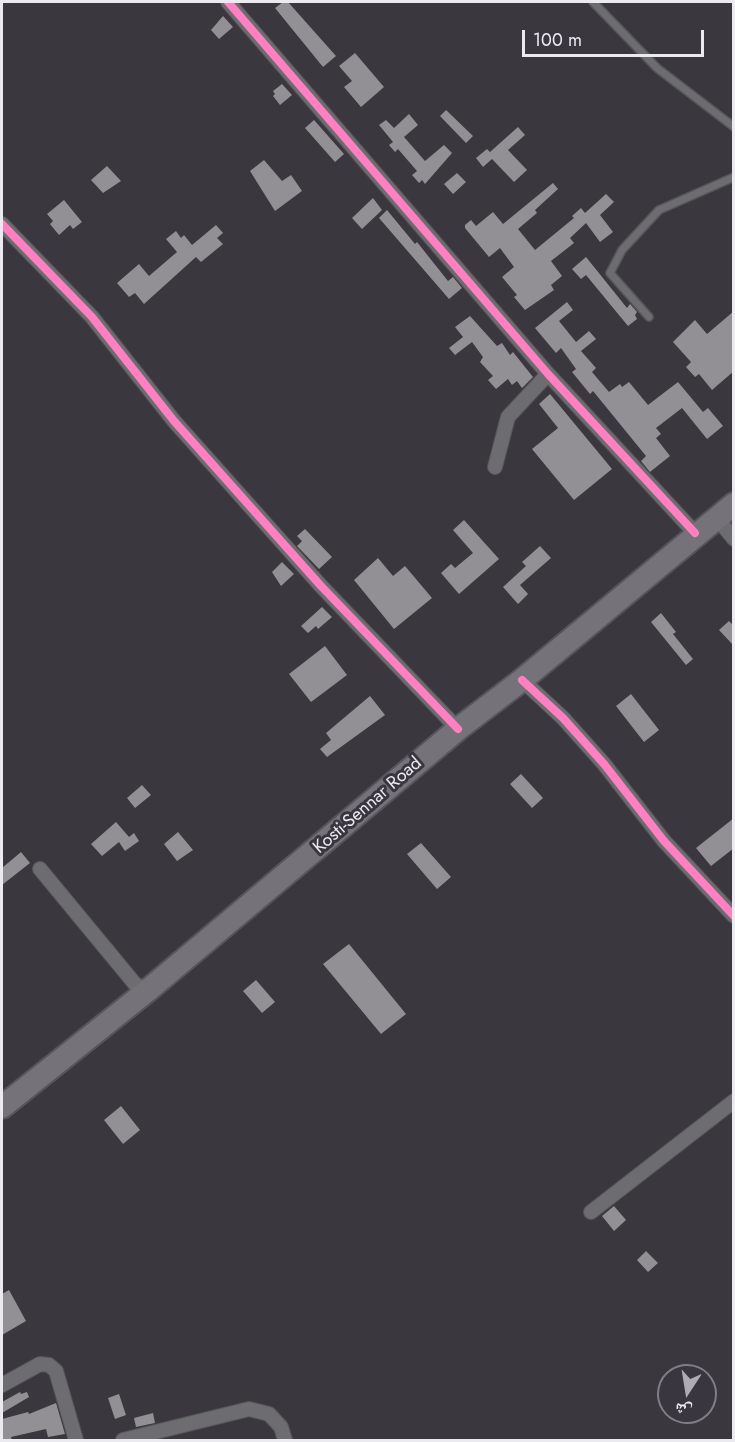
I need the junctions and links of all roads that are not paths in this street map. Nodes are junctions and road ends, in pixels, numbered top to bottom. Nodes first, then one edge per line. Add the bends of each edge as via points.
1 (228, 2) edge
2 (593, 2) edge
3 (734, 128) edge
4 (734, 177) edge
5 (2, 224) edge
6 (649, 317) dead end
7 (548, 374) junction
8 (495, 467) dead end
9 (725, 511) edge
10 (695, 533) junction
11 (734, 538) edge
12 (522, 680) junction
13 (458, 729) junction
14 (40, 868) dead end
15 (734, 916) edge
16 (147, 991) junction
17 (734, 1101) edge
18 (2, 1107) edge
19 (591, 1212) dead end
20 (2, 1385) edge
21 (76, 1440) edge
22 (123, 1440) edge
23 (285, 1440) edge

1 - 7 street
2 - 3 lane via 657,68
4 - 6 lane via 659,210 622,250 610,273
5 - 13 street via 92,317 174,421 321,586
7 - 8 street via 508,417
7 - 10 street
9 - 10 highway, Kosti-Sennar Road
9 - 11 street
10 - 12 highway, Kosti-Sennar Road
12 - 13 highway, Kosti-Sennar Road
12 - 15 street via 563,718 664,841
13 - 16 highway, Kosti-Sennar Road
14 - 16 street via 135,984
16 - 18 highway, Kosti-Sennar Road
17 - 19 street
20 - 21 street via 40,1364 49,1365 56,1371
22 - 23 street via 249,1409 269,1414 281,1427

